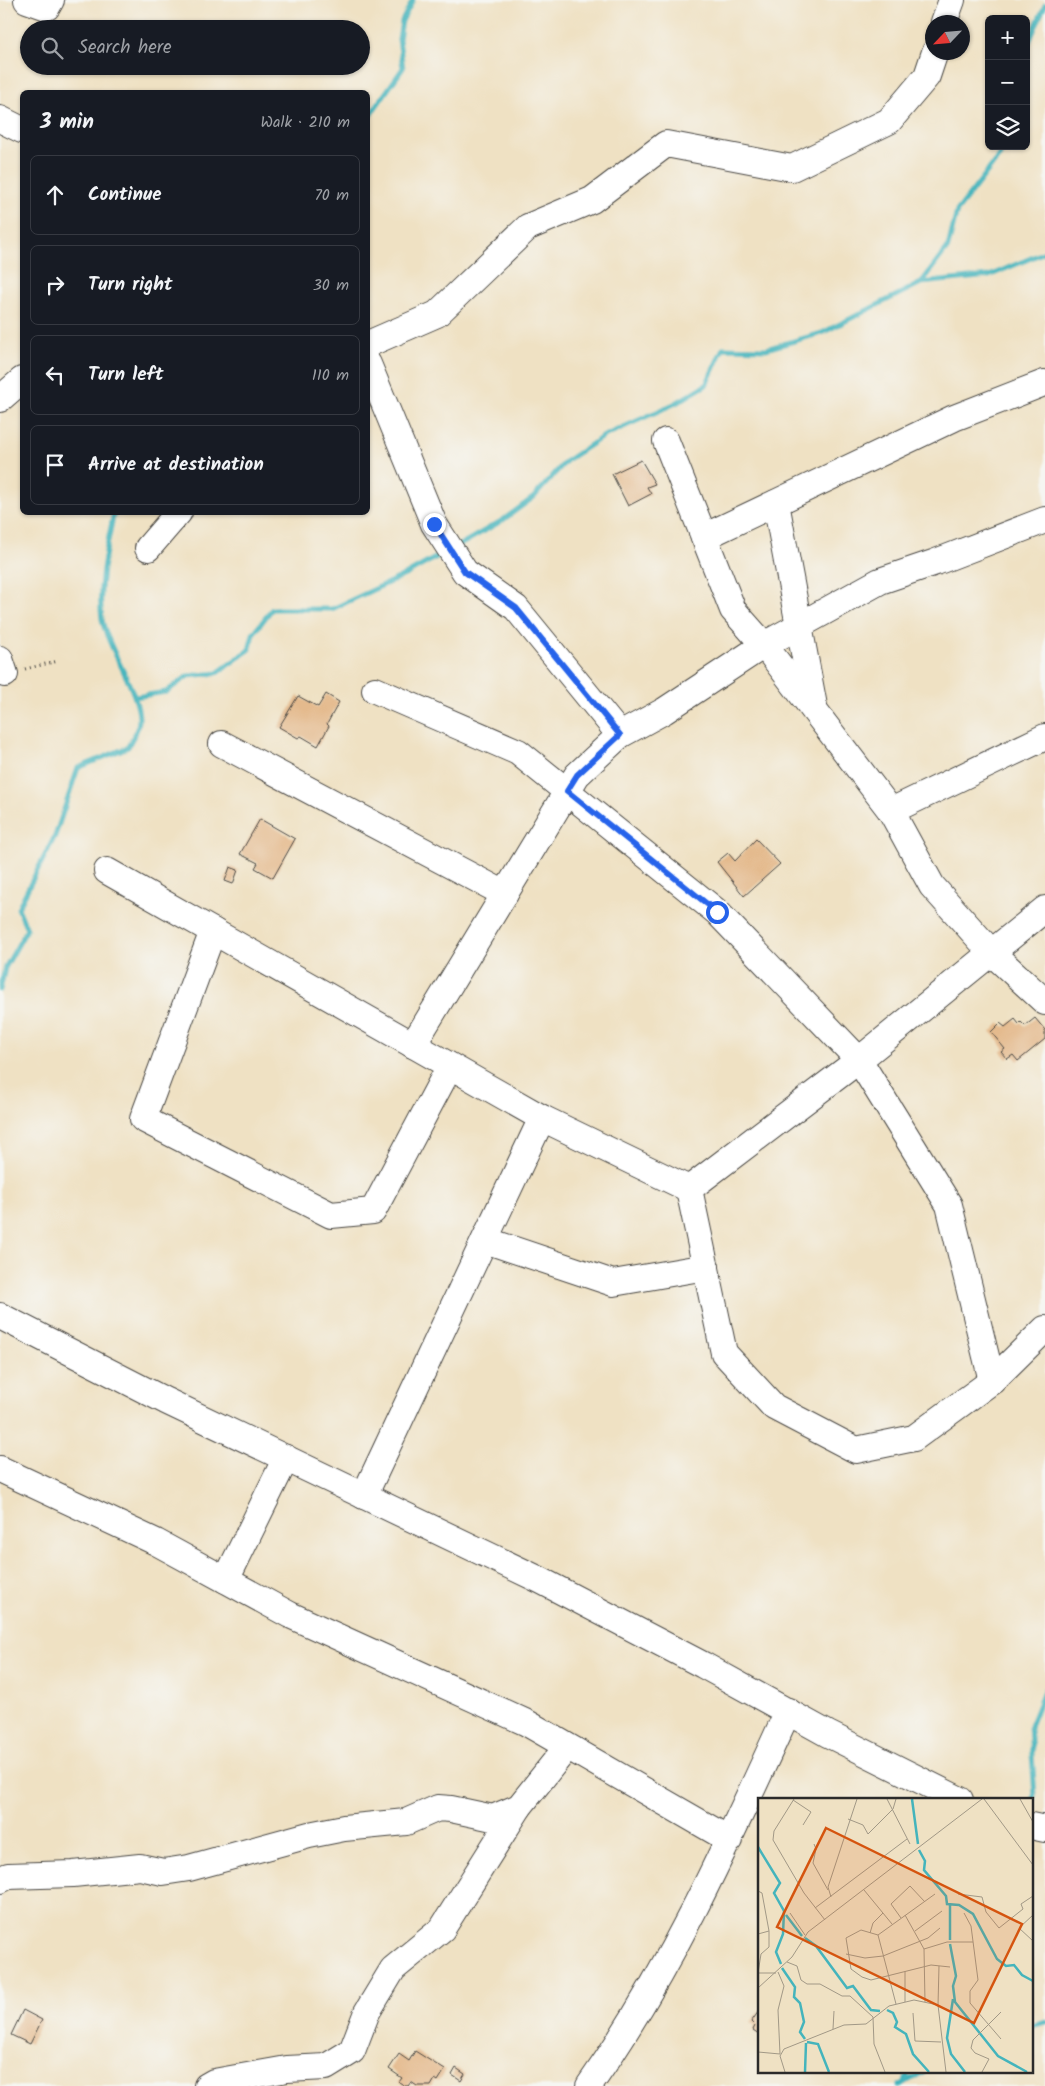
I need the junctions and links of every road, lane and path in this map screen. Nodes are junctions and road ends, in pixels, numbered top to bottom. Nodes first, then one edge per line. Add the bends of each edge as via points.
1 (27, 0) edge
2 (51, 0) edge
3 (952, 0) edge
4 (947, 15) edge
5 (932, 60) edge
6 (0, 119) edge
7 (20, 129) edge
8 (370, 343) edge
9 (370, 369) edge
10 (20, 382) edge
11 (1045, 384) edge
12 (0, 399) edge
13 (666, 441) dead end
14 (776, 503) junction
15 (176, 515) edge
16 (1045, 520) edge
17 (704, 537) junction
18 (148, 548) dead end
19 (799, 625) junction
20 (764, 645) junction
21 (58, 660) dead end
22 (2, 666) edge
23 (375, 690) dead end
24 (815, 712) junction
25 (620, 735) junction
26 (1045, 737) edge
27 (222, 744) dead end
28 (567, 791) junction
29 (891, 811) junction
30 (107, 871) dead end
31 (505, 894) junction
32 (1045, 909) edge
33 (213, 931) junction
34 (992, 952) junction
35 (1045, 1002) edge
36 (413, 1045) junction
37 (859, 1060) junction
38 (450, 1066) junction
39 (542, 1118) junction
40 (689, 1189) junction
41 (485, 1240) junction
42 (706, 1267) junction
43 (0, 1316) edge
44 (1045, 1329) edge
45 (992, 1381) junction
46 (286, 1458) junction
47 (0, 1469) edge
48 (364, 1496) junction
49 (226, 1580) junction
50 (788, 1711) junction
51 (567, 1747) junction
52 (956, 1798) edge
53 (519, 1807) junction
54 (1032, 1826) edge
55 (1045, 1829) edge
56 (730, 1840) junction
57 (0, 1880) edge
58 (207, 2086) edge
59 (589, 2086) edge

1 - 2 street via 46,7
3 - 4 street
5 - 8 street via 927,76 889,121 792,168 666,144 592,200 528,227 437,314
6 - 7 street
9 - 25 street via 434,524 465,572 516,608
10 - 12 street
11 - 14 street via 954,418
13 - 17 street
14 - 17 street
14 - 19 street
15 - 18 street
16 - 19 street via 880,581
17 - 20 street via 734,610
19 - 20 street
19 - 24 street
20 - 24 street
20 - 25 street via 664,711
21 - 22 path
23 - 28 street via 518,752
24 - 29 street
25 - 28 street via 577,775
26 - 29 street
27 - 31 street
28 - 31 street
28 - 37 street via 717,912
29 - 34 street via 932,886
30 - 33 street
31 - 36 street
32 - 34 street
33 - 36 street
33 - 38 street via 143,1119 332,1215 373,1212
34 - 35 street
34 - 37 street
36 - 38 street
37 - 40 street
37 - 45 street via 949,1205
38 - 39 street
39 - 40 street
39 - 41 street
40 - 42 street
41 - 42 street via 613,1283
41 - 48 street
42 - 45 street via 724,1353 774,1407 856,1450 914,1438
43 - 46 street
44 - 45 street
46 - 48 street
46 - 49 street
47 - 49 street via 156,1542
48 - 50 street via 540,1580
49 - 51 street via 290,1615 527,1723
50 - 52 street
50 - 56 street
51 - 53 street
51 - 56 street
53 - 57 street via 493,1818 438,1808 406,1822 308,1835 197,1866 163,1872 140,1867 8,1876
53 - 58 street via 442,1929 393,1969 367,2012 352,2051 326,2066 287,2069
54 - 55 street
56 - 59 street via 645,2000

